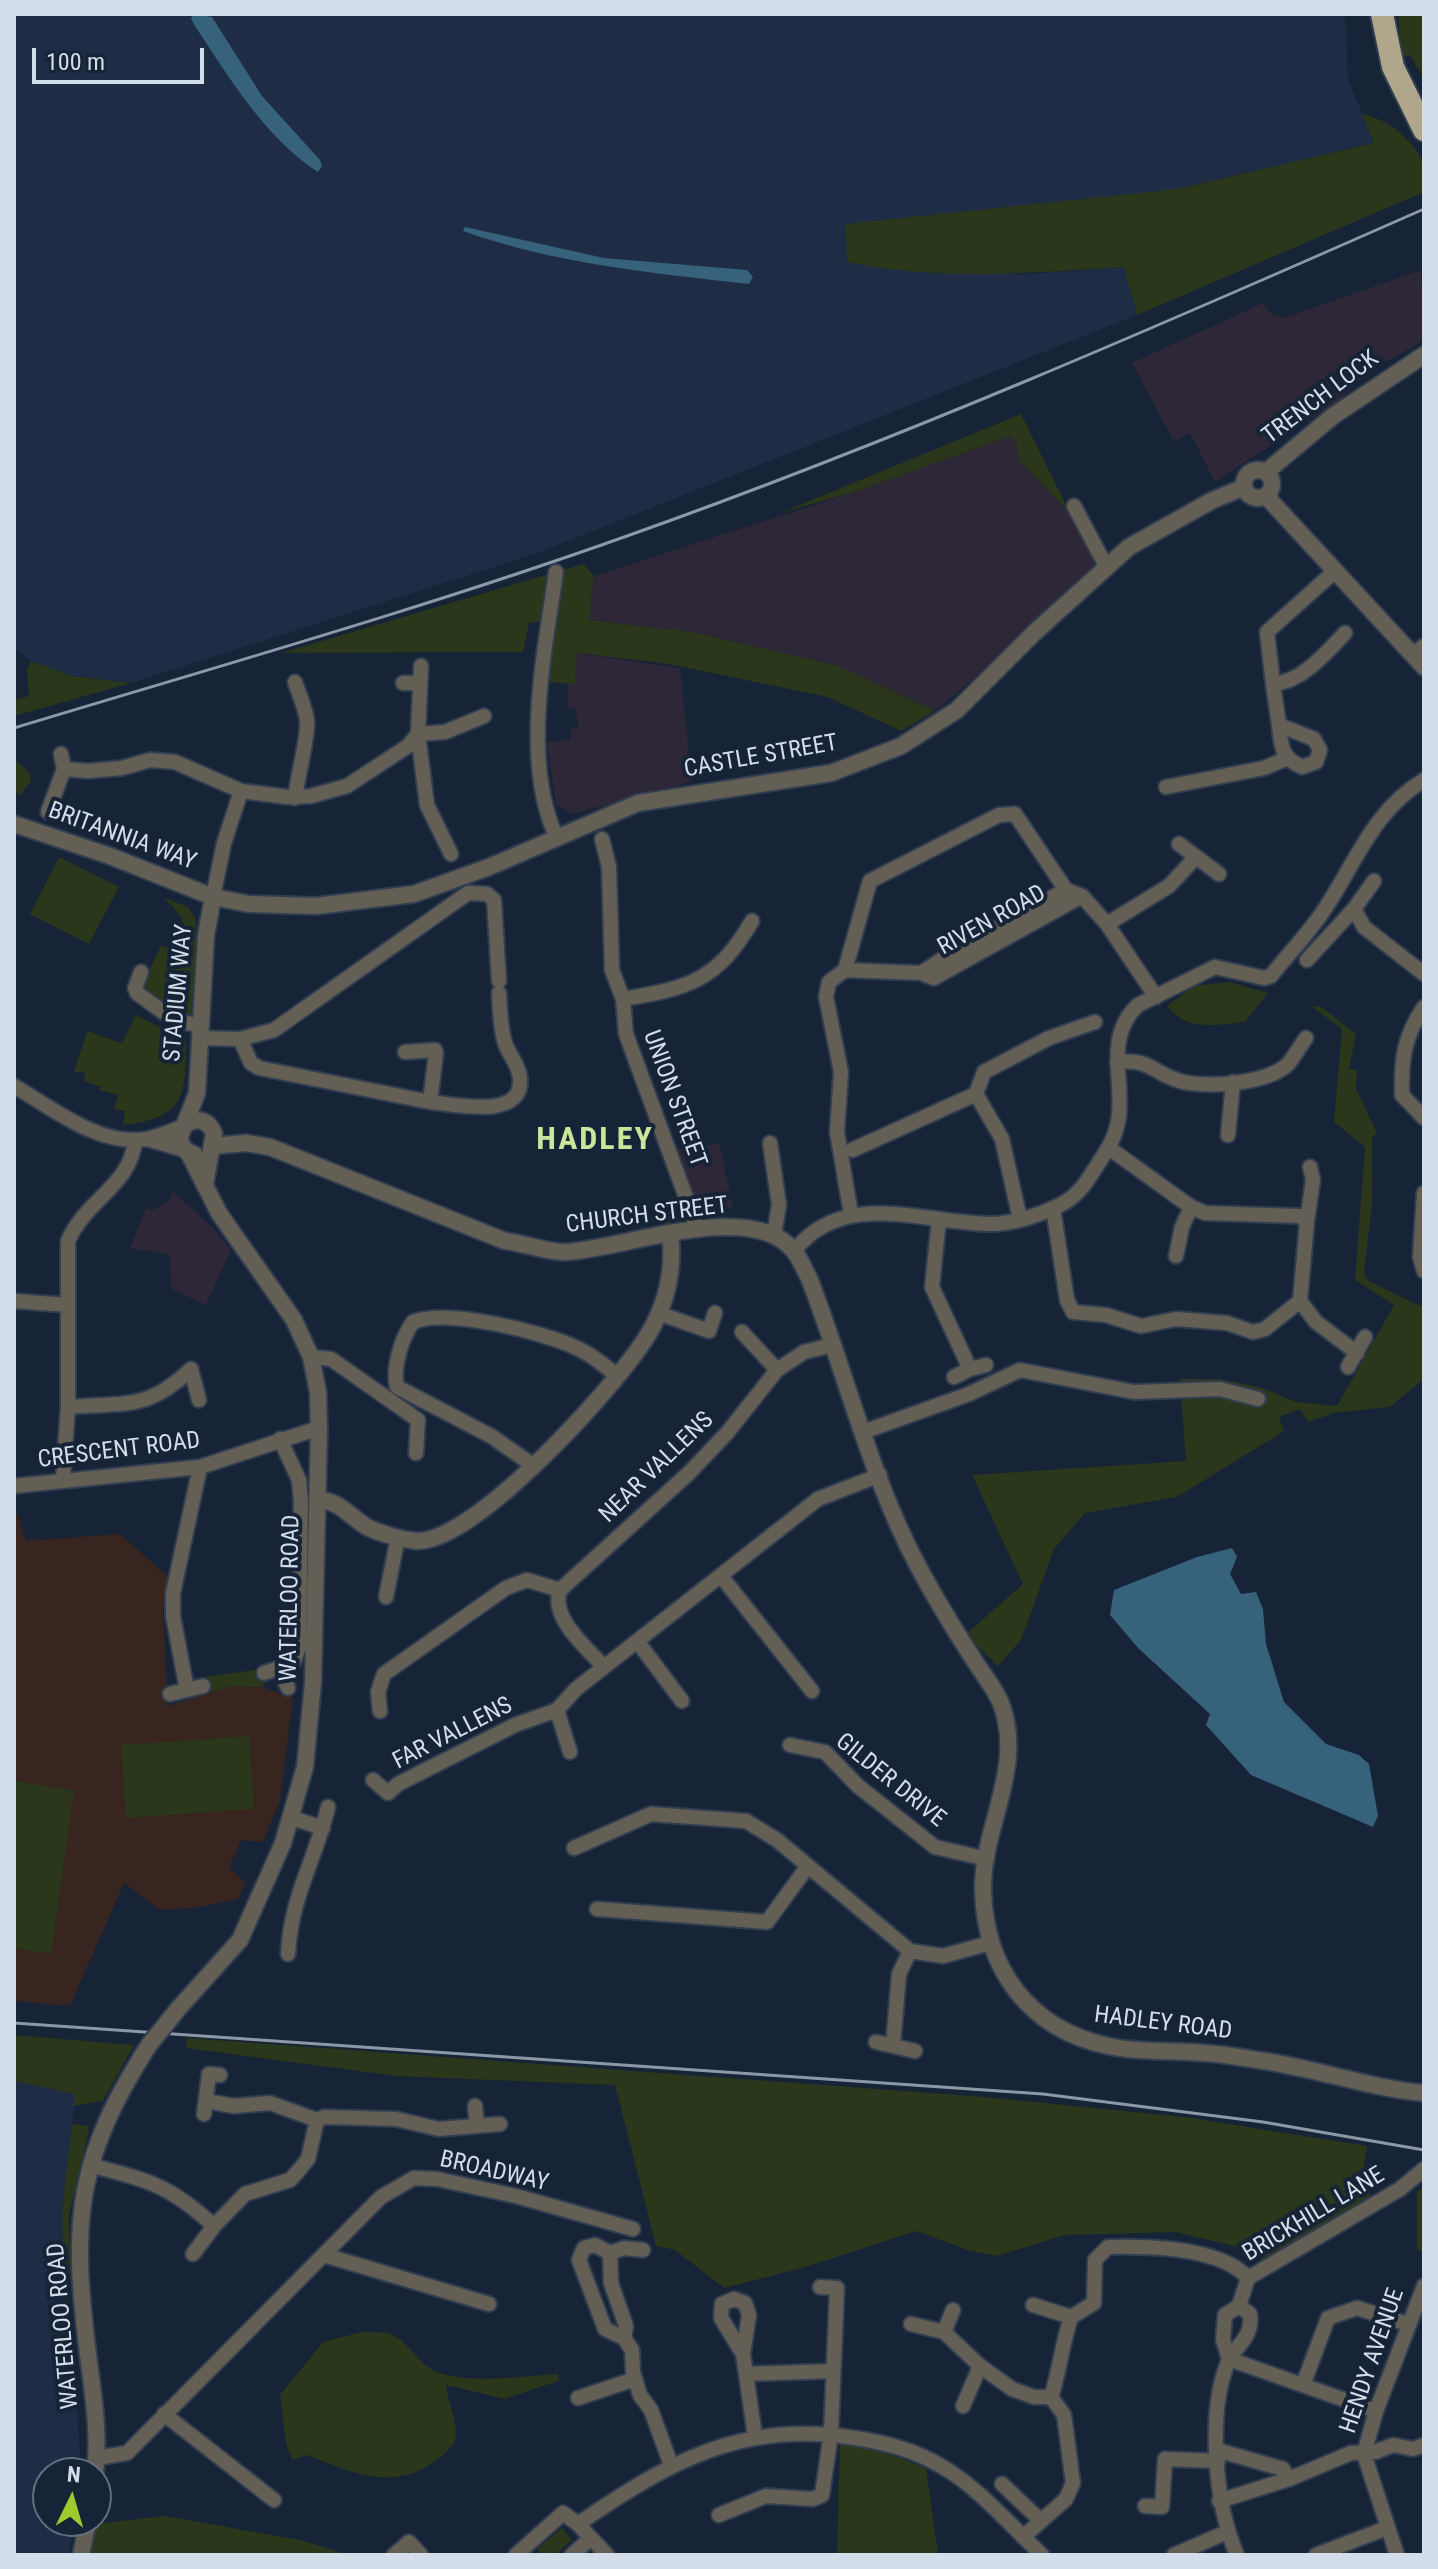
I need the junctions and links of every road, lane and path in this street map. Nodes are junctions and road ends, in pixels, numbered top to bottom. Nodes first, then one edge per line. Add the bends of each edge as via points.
1 (1382, 14) edge
2 (1424, 130) edge
3 (1424, 355) edge
4 (1416, 365) edge
5 (1266, 472) junction
6 (1244, 487) junction
7 (1266, 496) junction
8 (1074, 506) dead end
9 (1107, 568) junction
10 (1335, 571) junction
11 (556, 572) dead end
12 (1345, 633) dead end
13 (1420, 656) edge
14 (421, 666) dead end
15 (295, 682) dead end
16 (403, 683) dead end
17 (420, 683) junction
18 (1273, 684) junction
19 (484, 716) dead end
20 (1279, 725) junction
21 (418, 734) junction
22 (1288, 758) junction
23 (1424, 780) edge
24 (1166, 787) dead end
25 (241, 791) junction
26 (295, 798) junction
27 (48, 812) dead end
28 (14, 824) edge
29 (556, 836) junction
30 (602, 839) dead end
31 (1179, 844) dead end
32 (451, 854) dead end
33 (1196, 857) junction
34 (1219, 874) dead end
35 (1374, 881) dead end
36 (1066, 890) junction
37 (1082, 896) junction
38 (213, 897) junction
39 (1354, 909) junction
40 (752, 921) dead end
41 (1107, 924) junction
42 (1307, 960) dead end
43 (845, 970) junction
44 (141, 972) dead end
45 (1423, 972) edge
46 (921, 973) junction
47 (135, 988) junction
48 (119, 991) dead end
49 (1156, 997) junction
50 (623, 999) junction
51 (1424, 1007) edge
52 (1095, 1022) dead end
53 (201, 1032) junction
54 (1306, 1038) dead end
55 (240, 1039) junction
56 (405, 1052) dead end
57 (1117, 1062) junction
58 (1233, 1082) junction
59 (14, 1086) edge
60 (197, 1093) junction
61 (979, 1098) junction
62 (430, 1102) junction
63 (1424, 1118) edge
64 (206, 1122) junction
65 (184, 1125) junction
66 (1228, 1135) dead end
67 (140, 1139) junction
68 (770, 1143) dead end
69 (211, 1148) junction
70 (1109, 1148) junction
71 (852, 1150) dead end
72 (186, 1151) junction
73 (1310, 1167) dead end
74 (205, 1185) junction
75 (1424, 1193) edge
76 (1191, 1207) junction
77 (1053, 1208) junction
78 (851, 1214) junction
79 (939, 1219) junction
80 (1020, 1219) junction
81 (1307, 1221) junction
82 (698, 1230) junction
83 (670, 1233) junction
84 (774, 1235) junction
85 (794, 1251) junction
86 (1176, 1256) dead end
87 (1424, 1271) edge
88 (14, 1301) edge
89 (1300, 1301) junction
90 (68, 1305) junction
91 (658, 1313) junction
92 (715, 1313) dead end
93 (742, 1332) dead end
94 (1365, 1337) dead end
95 (833, 1345) junction
96 (1357, 1353) junction
97 (311, 1357) junction
98 (986, 1365) dead end
99 (1348, 1367) dead end
100 (970, 1369) junction
101 (777, 1370) junction
102 (617, 1376) junction
103 (954, 1377) dead end
104 (1258, 1399) dead end
105 (199, 1400) dead end
106 (68, 1407) junction
107 (319, 1428) junction
108 (863, 1432) junction
109 (280, 1439) junction
110 (416, 1453) dead end
111 (534, 1466) junction
112 (200, 1467) junction
113 (880, 1475) junction
114 (63, 1479) junction
115 (14, 1486) edge
116 (317, 1500) junction
117 (398, 1537) junction
118 (721, 1576) junction
119 (560, 1590) junction
120 (386, 1597) dead end
121 (637, 1641) junction
122 (976, 1663) joint
123 (604, 1667) junction
124 (280, 1671) junction
125 (264, 1673) dead end
126 (203, 1686) dead end
127 (364, 1686) dead end
128 (288, 1688) dead end
129 (379, 1688) junction
130 (187, 1690) junction
131 (812, 1691) dead end
132 (170, 1694) dead end
133 (682, 1701) dead end
134 (557, 1710) junction
135 (380, 1711) dead end
136 (816, 1731) dead end
137 (790, 1745) dead end
138 (812, 1747) junction
139 (570, 1752) dead end
140 (373, 1780) dead end
141 (328, 1807) dead end
142 (292, 1818) junction
143 (323, 1828) junction
144 (574, 1848) dead end
145 (987, 1859) junction
146 (808, 1866) junction
147 (597, 1909) dead end
148 (273, 1939) dead end
149 (990, 1943) junction
150 (910, 1951) junction
151 (876, 2042) dead end
152 (893, 2045) junction
153 (915, 2051) dead end
154 (220, 2075) dead end
155 (1424, 2093) edge
156 (475, 2106) dead end
157 (317, 2120) junction
158 (500, 2124) dead end
159 (477, 2125) junction
160 (90, 2165) junction
161 (1424, 2169) edge
162 (214, 2226) junction
163 (633, 2229) dead end
164 (643, 2250) dead end
165 (610, 2253) junction
166 (193, 2254) dead end
167 (324, 2255) junction
168 (1248, 2278) junction
169 (1424, 2286) edge
170 (820, 2287) dead end
171 (489, 2304) dead end
172 (1033, 2305) dead end
173 (1239, 2306) junction
174 (953, 2310) dead end
175 (1071, 2317) junction
176 (911, 2324) dead end
177 (1408, 2324) junction
178 (944, 2332) junction
179 (624, 2338) junction
180 (743, 2354) dead end
181 (1229, 2359) junction
182 (980, 2366) junction
183 (833, 2371) junction
184 (746, 2374) junction
185 (635, 2379) junction
186 (1303, 2385) junction
187 (1051, 2397) junction
188 (578, 2398) dead end
189 (963, 2406) dead end
190 (1376, 2411) junction
191 (164, 2414) junction
192 (831, 2433) junction
193 (755, 2436) junction
194 (1424, 2445) edge
195 (1364, 2454) junction
196 (1217, 2455) junction
197 (96, 2457) edge
198 (112, 2459) edge
199 (671, 2465) junction
200 (1289, 2479) junction
201 (1002, 2484) dead end
202 (274, 2500) dead end
203 (1219, 2501) junction
204 (1145, 2506) dead end
205 (719, 2515) dead end
206 (1041, 2521) junction
207 (578, 2524) junction
208 (1387, 2528) junction
209 (1227, 2532) junction
210 (1023, 2537) junction
211 (591, 2538) junction
212 (394, 2555) edge
213 (421, 2555) edge
214 (516, 2555) edge
215 (572, 2555) edge
216 (607, 2555) edge
217 (1042, 2555) edge
218 (1174, 2555) edge
219 (1237, 2555) edge
220 (1316, 2555) edge
221 (1397, 2555) edge

1 - 2 highway via 1393,67
3 - 4 street, TRENCH LOCK
4 - 5 street, TRENCH LOCK via 1340,411
5 - 6 street, CASTLE STREET via 1250,472
5 - 7 street via 1272,484
6 - 7 street via 1253,497
6 - 9 street, CASTLE STREET via 1164,525
7 - 10 street
8 - 9 street
9 - 29 street, CASTLE STREET via 957,710 901,746 831,773 638,803
10 - 13 street
10 - 18 street via 1267,632
11 - 29 street via 537,701 545,799
12 - 18 street via 1294,679
14 - 17 street
15 - 26 street via 307,734
16 - 17 street
17 - 21 street
18 - 20 street
19 - 21 street via 445,732
20 - 22 street via 1281,748
20 - 22 street via 1314,739 1320,750 1316,762 1302,767
21 - 26 street via 347,786
21 - 32 street via 427,805
22 - 24 street via 1264,768
23 - 49 street via 1391,805 1364,840 1326,908 1271,976 1215,967
25 - 26 street
25 - 27 street via 175,762 150,760 88,771 63,761
25 - 38 street
28 - 38 street, BRITANNIA WAY
29 - 38 street, CASTLE STREET via 414,894 316,906
30 - 50 street, UNION STREET via 609,867 612,970
31 - 33 street
33 - 34 street
33 - 41 street via 1169,886
35 - 39 street
36 - 37 street
36 - 43 street via 1008,811 870,881
36 - 46 street, RIVEN ROAD
37 - 41 street
37 - 46 street, RIVEN ROAD via 934,978
38 - 53 street, STADIUM WAY
39 - 42 street
39 - 45 street via 1364,927
40 - 50 street via 713,972 677,990
41 - 49 street
43 - 46 street, RIVEN ROAD
43 - 78 street via 829,982 826,997 840,1063 836,1117
44 - 47 street
47 - 48 street
47 - 53 street via 174,1020
49 - 57 street via 1128,1015 1118,1039
50 - 82 street, UNION STREET via 626,1034
51 - 63 street via 1406,1037 1402,1077 1402,1095
52 - 61 street via 1049,1038 984,1072
53 - 55 street
53 - 60 street, STADIUM WAY
54 - 58 street via 1287,1066
55 - 62 street via 259,1068
55 - 62 street via 274,1030 468,893 487,894 494,900 504,1042 520,1078 515,1097 496,1106
56 - 62 street via 435,1050
57 - 58 street via 1152,1065 1174,1079 1212,1085
57 - 70 street via 1119,1113
58 - 66 street
59 - 67 street via 110,1138
60 - 64 street, STADIUM WAY
60 - 65 street, STADIUM WAY
61 - 71 street
61 - 80 street via 1002,1139
64 - 65 street
64 - 69 street via 214,1133
65 - 67 street
65 - 72 street via 179,1139
67 - 72 street
67 - 90 street via 129,1169 76,1221 68,1241
68 - 84 street via 779,1205
69 - 72 street via 196,1155
69 - 74 street
69 - 83 street, CHURCH STREET via 246,1143 270,1147 505,1241 562,1252
70 - 76 street
70 - 77 street via 1081,1190
72 - 74 street, WATERLOO ROAD
73 - 81 street
74 - 97 street, WATERLOO ROAD via 294,1320
75 - 87 street
76 - 81 street via 1218,1214 1299,1216
76 - 86 street
77 - 80 street
77 - 89 street via 1073,1312 1141,1326 1176,1319 1227,1323 1253,1332 1265,1329
78 - 79 street
78 - 85 street via 835,1218
79 - 80 street via 994,1224
79 - 100 street via 932,1287
81 - 89 street
82 - 83 street, CHURCH STREET
82 - 84 street, CHURCH STREET via 740,1227
83 - 91 street via 672,1270
84 - 85 street, CHURCH STREET
85 - 95 street, CHURCH STREET
88 - 90 street
89 - 96 street via 1316,1322
90 - 106 street
91 - 92 street via 709,1331
91 - 102 street
93 - 101 street
94 - 96 street
95 - 101 street, NEAR VALLENS via 804,1352
95 - 108 street, CHURCH STREET
96 - 99 street
97 - 107 street, WATERLOO ROAD
97 - 110 street via 331,1359 418,1420
98 - 100 street
100 - 103 street
101 - 119 street, NEAR VALLENS via 689,1473
102 - 111 street
102 - 111 street via 585,1352 551,1339 472,1322 413,1322 405,1336 397,1387 491,1436
104 - 108 street via 1220,1389 1134,1392 1020,1370
105 - 106 street via 191,1369 166,1393 148,1400
106 - 114 street
107 - 109 street, CRESCENT ROAD
107 - 116 street, WATERLOO ROAD
108 - 113 street, CHURCH STREET
109 - 112 street, CRESCENT ROAD
109 - 124 street via 299,1480 302,1575 299,1648 293,1663
111 - 117 street via 444,1536 417,1541
112 - 114 street, CRESCENT ROAD
112 - 130 street via 173,1593
113 - 118 street, FAR VALLENS via 818,1499
113 - 122 street, CHURCH STREET via 917,1564
114 - 115 street, CRESCENT ROAD
116 - 117 street via 339,1504 369,1527
116 - 142 street, WATERLOO ROAD via 308,1746
117 - 120 street
118 - 121 street, FAR VALLENS
118 - 131 street
119 - 123 street via 557,1598 564,1620
119 - 129 street via 541,1582 516,1582 384,1674
121 - 123 street, FAR VALLENS
121 - 133 street
122 - 145 street, HADLEY ROAD via 1002,1706 1008,1739 1008,1771
123 - 134 street, FAR VALLENS
124 - 125 street
124 - 128 street
126 - 130 street
127 - 129 street
129 - 135 street
130 - 132 street
134 - 139 street
134 - 140 street, FAR VALLENS via 515,1725 388,1793
136 - 138 street, GILDER DRIVE
137 - 138 street, GILDER DRIVE
138 - 145 street, GILDER DRIVE via 825,1752 858,1786 935,1847
141 - 143 street
142 - 143 street
142 - 160 street, WATERLOO ROAD, bridge via 240,1940 149,2045 104,2122
143 - 148 street via 299,1885 288,1946
144 - 146 street via 641,1816 664,1814 753,1823
145 - 149 street, HADLEY ROAD via 984,1913
146 - 147 street via 767,1922
146 - 150 street
149 - 150 street via 943,1956
149 - 155 street, HADLEY ROAD via 1027,2004 1077,2037 1109,2046 1278,2063
150 - 152 street via 899,1974
151 - 152 street
152 - 153 street
154 - 157 street via 209,2074 205,2108 270,2103
156 - 159 street
157 - 159 street via 396,2119 439,2129
157 - 162 street via 308,2159 290,2180 245,2194
158 - 159 street
160 - 162 street via 166,2188
160 - 197 street, WATERLOO ROAD via 78,2267 97,2423
161 - 168 street, BRICKHILL LANE via 1400,2189
162 - 166 street
163 - 167 street, BROADWAY via 516,2196 414,2178 381,2197
164 - 165 street
165 - 179 street
165 - 179 street via 595,2245 584,2248 579,2260 605,2329
167 - 171 street
167 - 191 street, BROADWAY
168 - 173 street, BRICKHILL LANE
168 - 175 street via 1206,2256 1151,2245 1108,2247 1095,2260 1094,2303
169 - 177 street, HENDY AVENUE
170 - 183 street via 837,2288
172 - 175 street
173 - 181 street, BRICKHILL LANE via 1225,2315 1223,2340
173 - 181 street, BRICKHILL LANE via 1250,2314 1251,2324
174 - 178 street
175 - 187 street
176 - 178 street
177 - 186 street via 1357,2308 1328,2318
177 - 190 street, HENDY AVENUE
178 - 182 street
179 - 185 street via 632,2350
180 - 184 street
181 - 186 street
181 - 196 street, BRICKHILL LANE via 1221,2386
182 - 187 street via 1012,2389
182 - 189 street
183 - 184 street
183 - 192 street
184 - 193 street
185 - 188 street
185 - 199 street
186 - 190 street
187 - 206 street via 1064,2415 1073,2483 1066,2499
190 - 195 street, HENDY AVENUE
191 - 198 street, BROADWAY via 127,2453
191 - 202 street
192 - 193 street
192 - 205 street via 822,2495 766,2496
192 - 210 street via 873,2440 942,2466
193 - 199 street
194 - 195 street via 1393,2445
195 - 200 street via 1351,2453
195 - 208 street
196 - 200 street via 1283,2469
196 - 203 street, BRICKHILL LANE
196 - 204 street via 1165,2459 1162,2507
199 - 207 street
200 - 203 street
201 - 206 street
203 - 209 street, BRICKHILL LANE
206 - 210 street
207 - 211 street
207 - 214 street via 563,2513
208 - 220 street
208 - 221 street
209 - 218 street
209 - 219 street, BRICKHILL LANE
210 - 217 street
211 - 215 street
211 - 216 street
212 - 213 street via 409,2542

